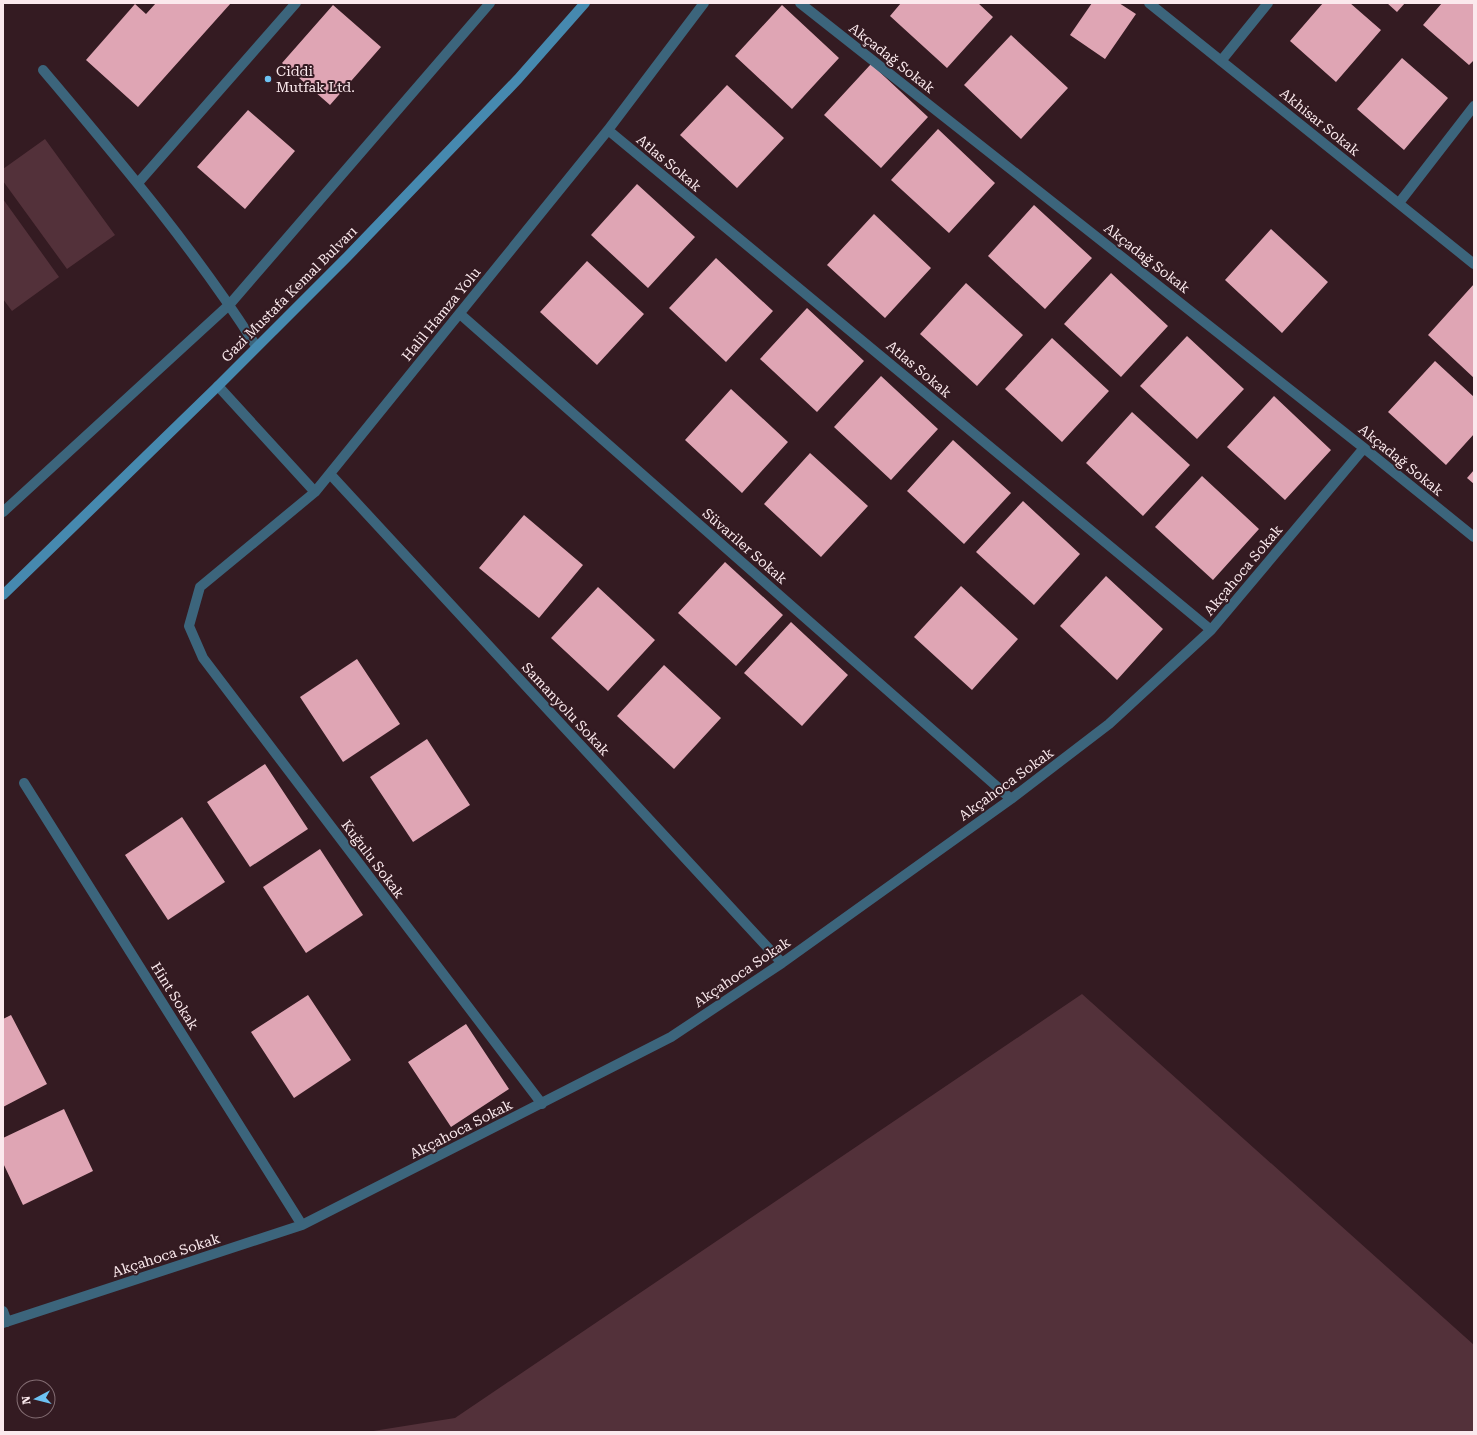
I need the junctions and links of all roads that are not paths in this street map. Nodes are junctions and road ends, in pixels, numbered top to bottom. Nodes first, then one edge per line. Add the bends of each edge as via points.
1 (296, 3) edge
2 (490, 3) edge
3 (585, 3) edge
4 (704, 3) edge
5 (800, 3) edge
6 (1149, 3) edge
7 (1268, 3) edge
8 (1221, 61) junction
9 (44, 70) dead end
10 (1474, 106) edge
11 (608, 130) junction
12 (138, 183) junction
13 (1399, 203) junction
14 (1474, 264) edge
15 (230, 304) junction
16 (460, 314) junction
17 (256, 346) junction
18 (218, 386) junction
19 (1364, 448) junction
20 (330, 474) junction
21 (315, 492) junction
22 (3, 512) edge
23 (1474, 537) edge
24 (3, 595) edge
25 (189, 626) joint
26 (1211, 630) junction
27 (24, 783) dead end
28 (1011, 799) junction
29 (782, 963) junction
30 (542, 1104) junction
31 (302, 1225) junction
32 (3, 1311) edge
33 (5, 1323) edge

1 - 12 street
2 - 15 street
3 - 17 main road, Gazi Mustafa Kemal Bulvarı via 518,79 347,257
4 - 11 street, Halil Hamza Yolu
5 - 19 street, Akçadağ Sokak
6 - 8 street, Akhisar Sokak
7 - 8 street
8 - 13 street, Akhisar Sokak
9 - 12 street
10 - 13 street
11 - 16 street, Halil Hamza Yolu
11 - 26 street, Atlas Sokak
12 - 15 street
13 - 14 street, Akhisar Sokak
15 - 17 street
15 - 22 street
16 - 20 street, Halil Hamza Yolu
16 - 28 street, Süvariler Sokak
17 - 18 main road, Gazi Mustafa Kemal Bulvarı
18 - 21 street
18 - 24 main road, Gazi Mustafa Kemal Bulvarı
19 - 23 street, Akçadağ Sokak
19 - 26 street, Akçahoca Sokak
20 - 21 street, Halil Hamza Yolu
20 - 29 street, Samanyolu Sokak
21 - 25 street, Halil Hamza Yolu via 200,587
25 - 30 street, Kuğulu Sokak via 203,658
26 - 28 street, Akçahoca Sokak via 1109,724
27 - 31 street, Hint Sokak
28 - 29 street, Akçahoca Sokak
29 - 30 street, Akçahoca Sokak via 671,1037
30 - 31 street, Akçahoca Sokak
31 - 33 street, Akçahoca Sokak
32 - 33 street

